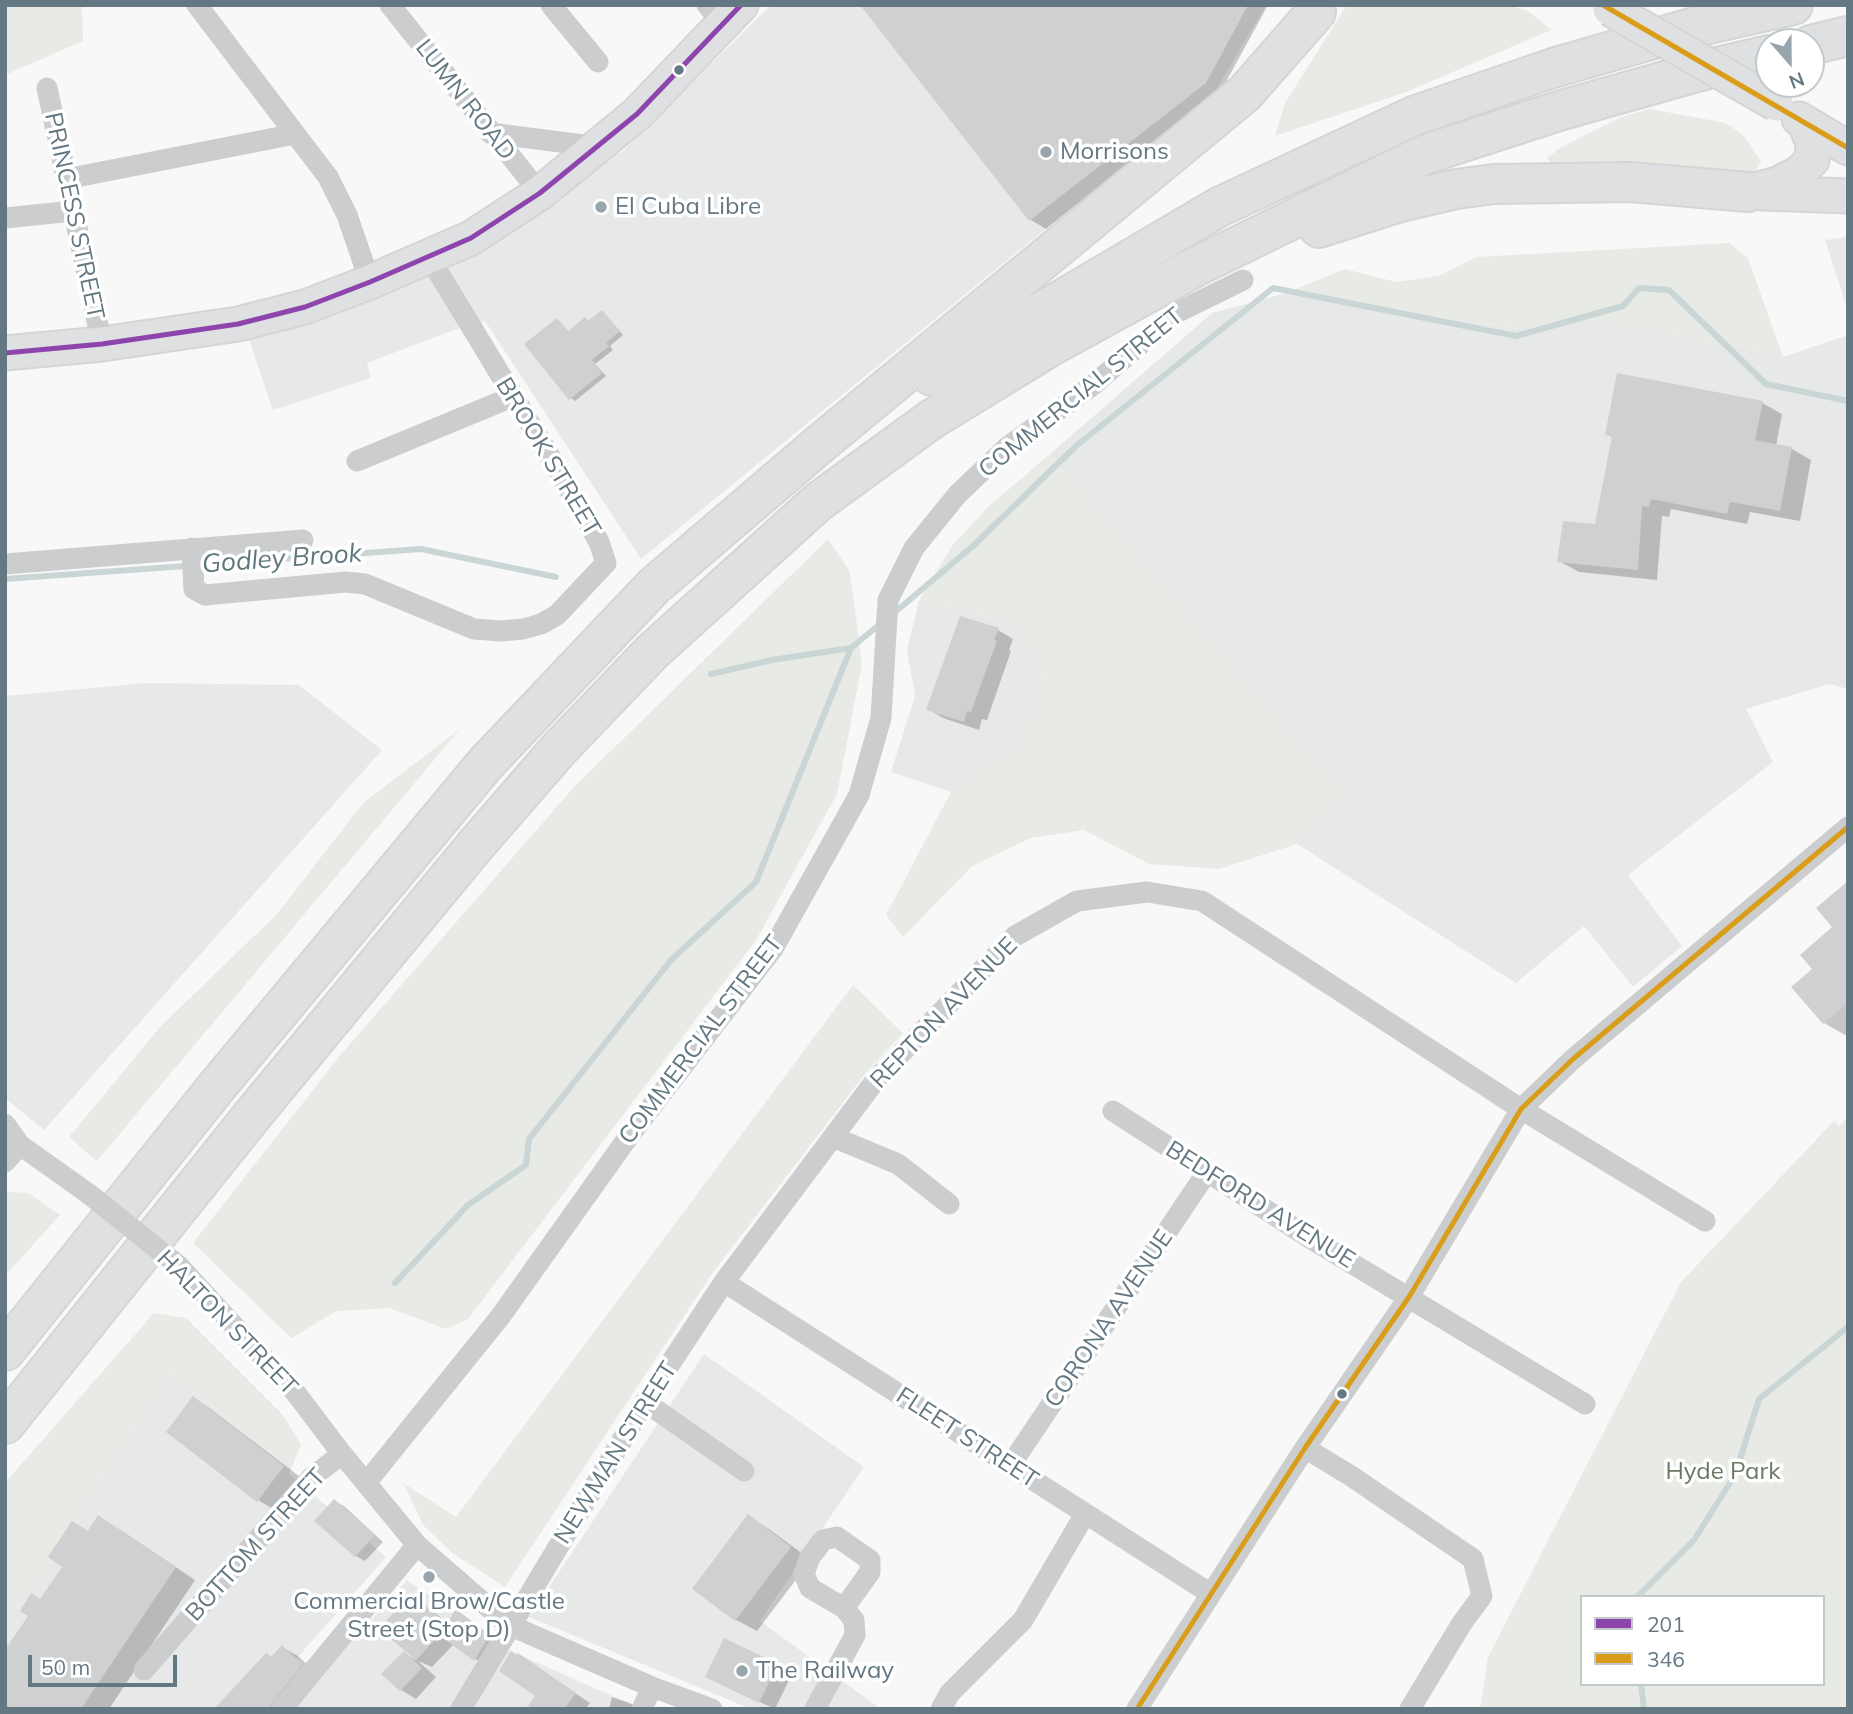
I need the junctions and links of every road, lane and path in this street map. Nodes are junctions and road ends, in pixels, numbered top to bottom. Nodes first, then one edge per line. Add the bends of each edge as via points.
1 (197, 5) edge
2 (390, 5) edge
3 (551, 5) edge
4 (1793, 5) edge
5 (1607, 7) edge
6 (1317, 9) edge
7 (724, 12) edge
8 (1848, 36) edge
9 (1825, 42) edge
10 (1755, 58) edge
11 (598, 62) dead end
12 (47, 88) dead end
13 (1805, 123) junction
14 (491, 133) junction
15 (295, 134) junction
16 (1845, 144) edge
17 (599, 146) junction
18 (66, 179) junction
19 (1748, 192) junction
20 (540, 193) junction
21 (1848, 196) edge
22 (73, 211) junction
23 (5, 218) edge
24 (429, 257) junction
25 (1195, 267) junction
26 (1243, 280) dead end
27 (370, 282) junction
28 (102, 344) junction
29 (5, 353) edge
30 (512, 397) junction
31 (827, 438) junction
32 (357, 461) dead end
33 (303, 540) dead end
34 (192, 550) junction
35 (5, 564) edge
36 (1848, 827) edge
37 (1521, 1110) junction
38 (1113, 1111) dead end
39 (5, 1124) edge
40 (833, 1137) junction
41 (20, 1145) junction
42 (5, 1162) edge
43 (1207, 1172) junction
44 (948, 1204) dead end
45 (1705, 1221) dead end
46 (724, 1282) junction
47 (1409, 1297) junction
48 (5, 1351) edge
49 (645, 1402) junction
50 (1585, 1404) dead end
51 (5, 1424) edge
52 (1305, 1448) junction
53 (342, 1454) junction
54 (1010, 1466) junction
55 (744, 1471) dead end
56 (366, 1483) junction
57 (1085, 1514) junction
58 (416, 1545) junction
59 (1211, 1594) junction
60 (844, 1608) dead end
61 (509, 1625) junction
62 (144, 1670) dead end
63 (652, 1687) junction
64 (282, 1709) edge
65 (461, 1709) edge
66 (642, 1709) edge
67 (712, 1709) edge
68 (815, 1709) edge
69 (941, 1709) edge
70 (1137, 1709) edge
71 (1410, 1709) edge

1 - 15 street
2 - 14 street, LUMN ROAD
3 - 11 street
4 - 31 highway via 1695,27 1553,68 1416,115 1219,207
5 - 13 main road, bridge
6 - 31 highway via 1245,93
7 - 17 main road via 637,114
8 - 9 highway
10 - 25 highway via 1562,110 1426,153
12 - 18 street, PRINCESS STREET
13 - 16 main road
13 - 19 main road via 1813,144 1812,160 1778,184
14 - 17 street
14 - 20 street, LUMN ROAD
15 - 18 street
15 - 27 street via 328,177 347,215
17 - 20 main road
18 - 22 street, PRINCESS STREET
19 - 21 main road
19 - 25 highway via 1630,182 1456,188
20 - 24 main road via 471,238
22 - 23 street
22 - 28 street, PRINCESS STREET
24 - 27 main road
24 - 30 street, BROOK STREET
25 - 51 highway via 932,419 817,502 652,652 474,847
26 - 56 street, COMMERCIAL STREET via 1178,312 1093,385 1006,448 957,495 914,548 888,600 881,718 859,795 774,947 629,1136 500,1317
27 - 28 main road via 305,307 238,324
28 - 29 main road
30 - 32 street
30 - 34 street, BROOK STREET via 567,485 606,563 556,615 541,624 501,631 474,629 365,584 346,582 205,595 194,589
31 - 48 highway via 654,586 486,763 218,1085
33 - 34 street
34 - 35 street
36 - 37 street via 1573,1059
37 - 40 street, REPTON AVENUE via 1202,901 1147,892 1077,901 1015,936 878,1077
37 - 45 street, REPTON AVENUE
37 - 47 street
38 - 43 street, BEDFORD AVENUE
39 - 41 street, HALTON STREET
40 - 44 street via 898,1164
40 - 46 street, REPTON AVENUE
41 - 42 street
41 - 53 street, HALTON STREET, bridge via 178,1266 295,1392
43 - 47 street, BEDFORD AVENUE
43 - 54 street, CORONA AVENUE
46 - 49 street, NEWMAN STREET
46 - 54 street, FLEET STREET
47 - 50 street, BEDFORD AVENUE
47 - 52 street
49 - 55 street
49 - 61 street, NEWMAN STREET
52 - 59 street
52 - 71 street via 1473,1559 1482,1596
53 - 56 street, HALTON STREET
53 - 62 street, BOTTOM STREET via 312,1477
54 - 57 street, FLEET STREET
56 - 58 street, HALTON STREET
57 - 59 street, FLEET STREET
57 - 69 street via 1023,1620 950,1693
58 - 61 street, HALTON STREET
58 - 64 street
59 - 70 street
60 - 68 street via 854,1620 855,1635
61 - 63 street, HALTON STREET
61 - 65 street, NEWMAN STREET
63 - 66 street
63 - 67 street, HALTON STREET

